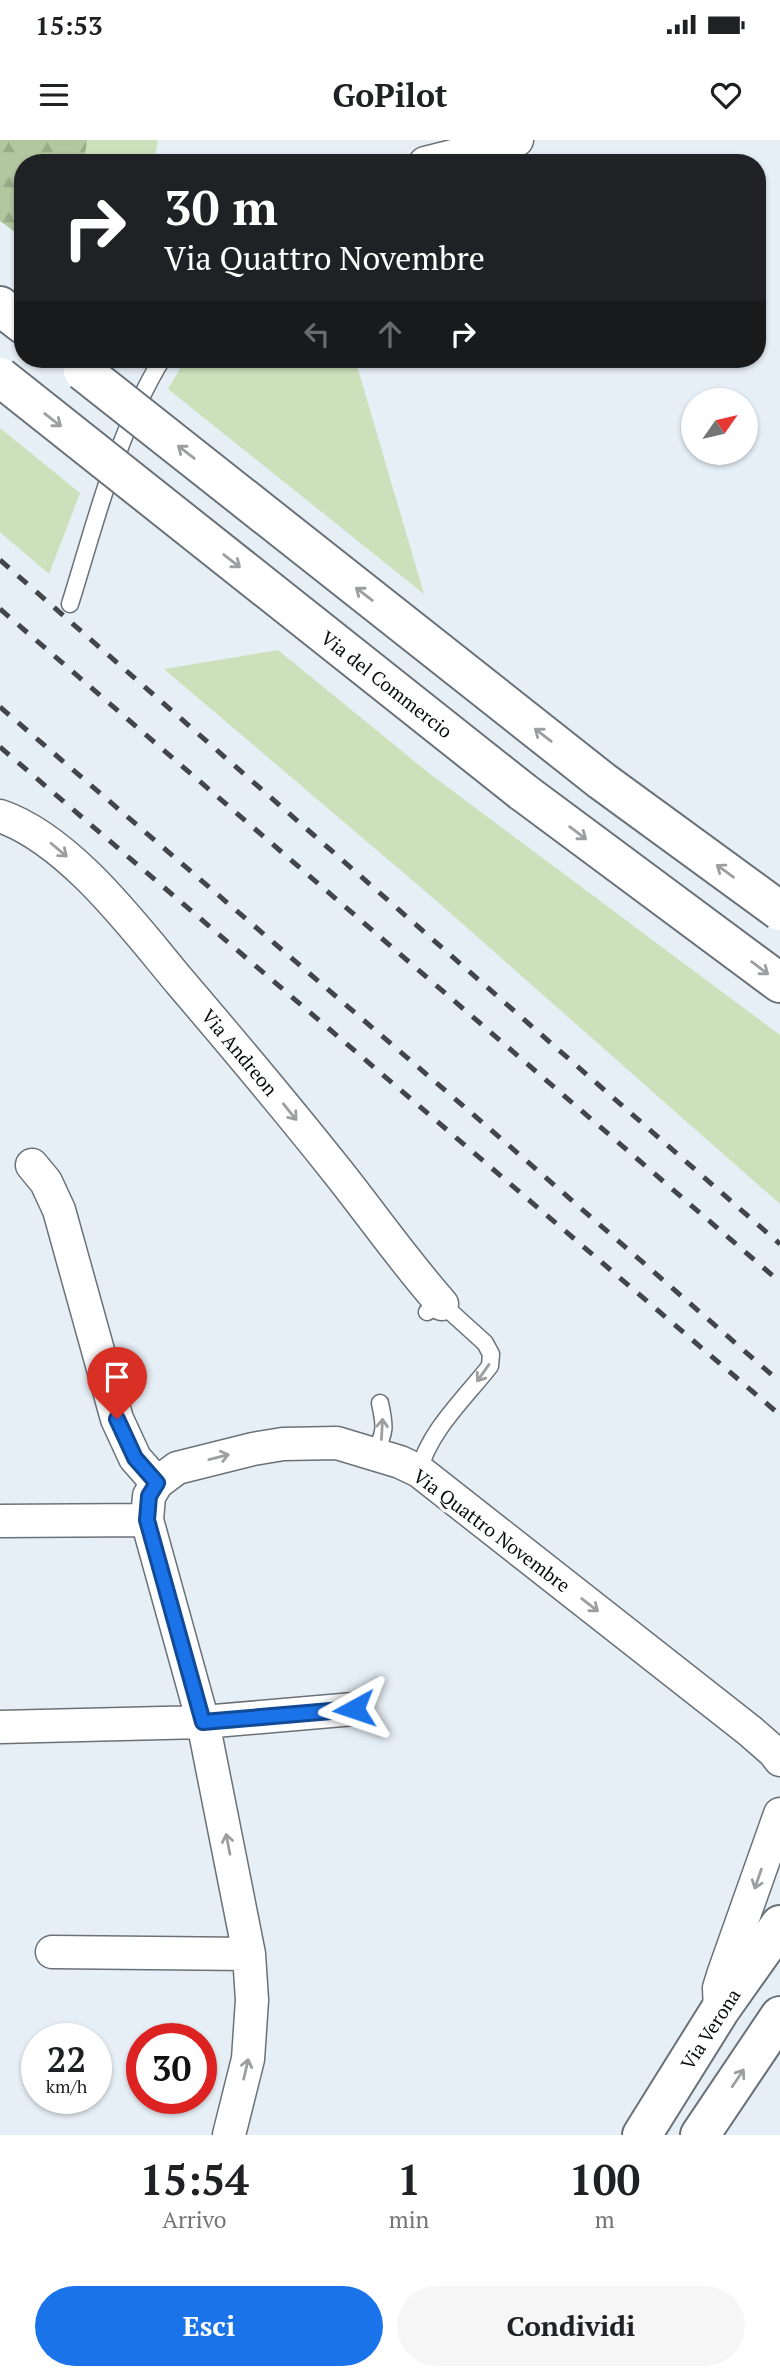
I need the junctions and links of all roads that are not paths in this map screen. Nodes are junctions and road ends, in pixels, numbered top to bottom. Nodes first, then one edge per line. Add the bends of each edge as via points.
1 (517, 140) edge
2 (454, 147) edge
3 (0, 306) edge
4 (14, 317) edge
5 (79, 368) edge
6 (157, 368) edge
7 (0, 377) edge
8 (69, 604) dead end
9 (0, 816) edge
10 (780, 911) edge
11 (780, 983) edge
12 (32, 1166) dead end
13 (434, 1308) joint
14 (380, 1403) dead end
15 (374, 1454) junction
16 (419, 1471) junction
17 (157, 1483) junction
18 (147, 1520) junction
19 (0, 1521) edge
20 (354, 1709) dead end
21 (203, 1722) junction
22 (0, 1727) edge
23 (780, 1760) edge
24 (780, 1814) edge
25 (780, 1926) edge
26 (52, 1952) dead end
27 (249, 1954) junction
28 (720, 2010) junction
29 (780, 2016) edge
30 (229, 2135) edge
31 (642, 2135) edge
32 (700, 2135) edge

1 - 2 street
3 - 4 main road
10 -> 5 main road, bridge via 591,773
6 - 8 lane via 139,398 117,456
7 -> 11 main road, Via del Commercio, bridge via 523,792
9 -> 13 street, Via Andreon via 29,829 77,865 139,933 290,1112 412,1270
12 - 17 street via 46,1182 59,1210 117,1419 135,1458
13 -> 16 lane via 485,1343 491,1354 489,1366 431,1441
15 -> 14 lane via 385,1427
15 - 16 street, Via Quattro Novembre
17 -> 15 street, Via Quattro Novembre via 177,1468 282,1444 337,1443
16 -> 23 street, Via Quattro Novembre via 750,1731
17 - 18 street via 149,1496
18 - 19 street
18 - 21 street
20 - 21 street
21 - 22 street
27 -> 21 street
24 -> 28 street via 719,1988
25 - 28 main road, Via Verona
26 - 27 street
30 -> 27 street via 248,2059 253,2000
28 - 31 main road, Via Verona
32 -> 29 main road

